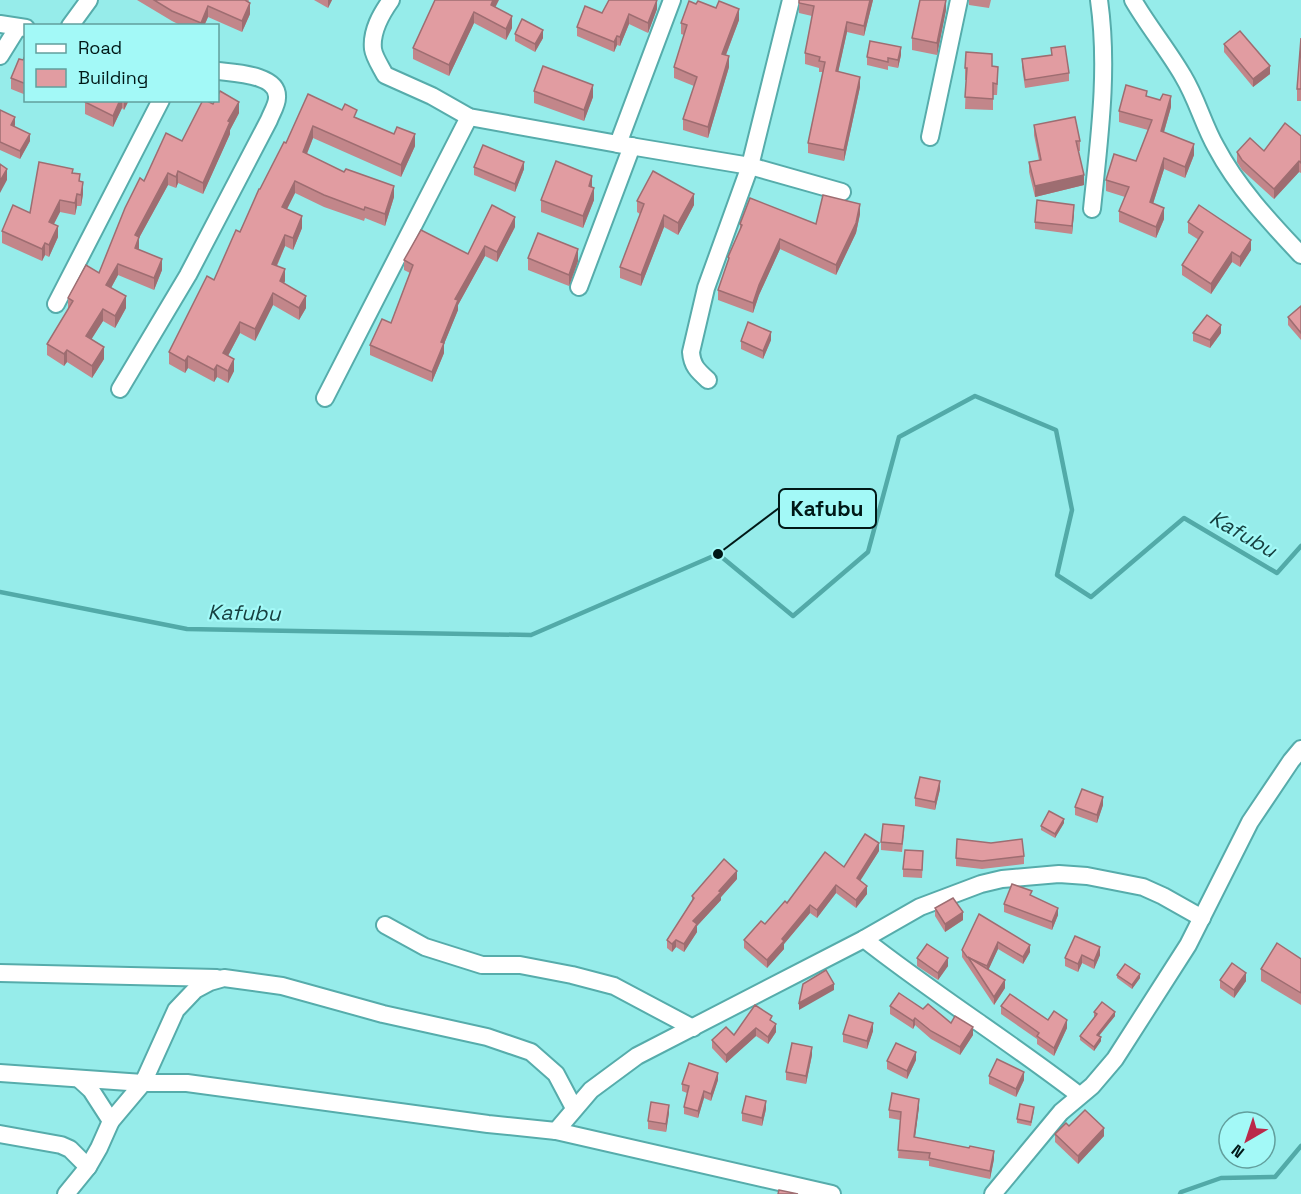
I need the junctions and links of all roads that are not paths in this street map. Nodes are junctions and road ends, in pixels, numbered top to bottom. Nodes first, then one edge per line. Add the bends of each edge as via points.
1 (89, 0) edge
2 (390, 0) edge
3 (672, 0) edge
4 (790, 0) edge
5 (959, 0) edge
6 (1099, 0) edge
7 (1132, 0) edge
8 (0, 24) edge
9 (71, 24) edge
10 (22, 28) edge
11 (0, 56) edge
12 (219, 71) edge
13 (160, 102) edge
14 (470, 117) junction
15 (930, 137) dead end
16 (625, 145) junction
17 (750, 166) junction
18 (842, 192) dead end
19 (1092, 209) dead end
20 (1301, 255) edge
21 (579, 287) dead end
22 (56, 304) dead end
23 (708, 380) dead end
24 (120, 389) dead end
25 (325, 398) dead end
26 (1301, 749) edge
27 (1202, 918) junction
28 (385, 925) dead end
29 (864, 939) junction
30 (0, 973) edge
31 (224, 978) junction
32 (693, 1028) junction
33 (0, 1073) edge
34 (79, 1079) junction
35 (143, 1083) junction
36 (1079, 1095) junction
37 (574, 1108) junction
38 (111, 1120) junction
39 (556, 1131) junction
40 (0, 1134) edge
41 (88, 1167) junction
42 (66, 1194) edge
43 (832, 1194) edge
44 (993, 1194) edge

1 - 9 street
2 - 14 street via 375,28 373,50 385,75
3 - 16 street
4 - 17 street
5 - 15 street
6 - 19 street via 1103,26 1103,111
7 - 20 street via 1183,76 1228,169
8 - 10 street
10 - 11 street
12 - 24 street via 252,75 268,82 276,90 277,99 188,275
13 - 22 street
14 - 16 street
14 - 25 street
16 - 17 street
16 - 21 street
17 - 18 street
17 - 23 street via 706,288 691,352 692,363
26 - 27 street via 1250,822
27 - 29 street via 1143,887 1059,874 973,886 920,907
27 - 36 street via 1171,975 1115,1059 1099,1080
28 - 32 street via 425,947 482,966 520,965 614,986
29 - 32 street
29 - 36 street
30 - 31 street
31 - 35 street via 195,990 176,1010
31 - 37 street via 282,986 487,1037 531,1052 556,1074
32 - 37 street via 637,1056 591,1090
33 - 34 street
34 - 35 street
34 - 38 street
35 - 38 street
35 - 39 street via 187,1083
36 - 44 street
37 - 39 street
38 - 41 street
39 - 43 street
40 - 41 street via 61,1145
41 - 42 street

